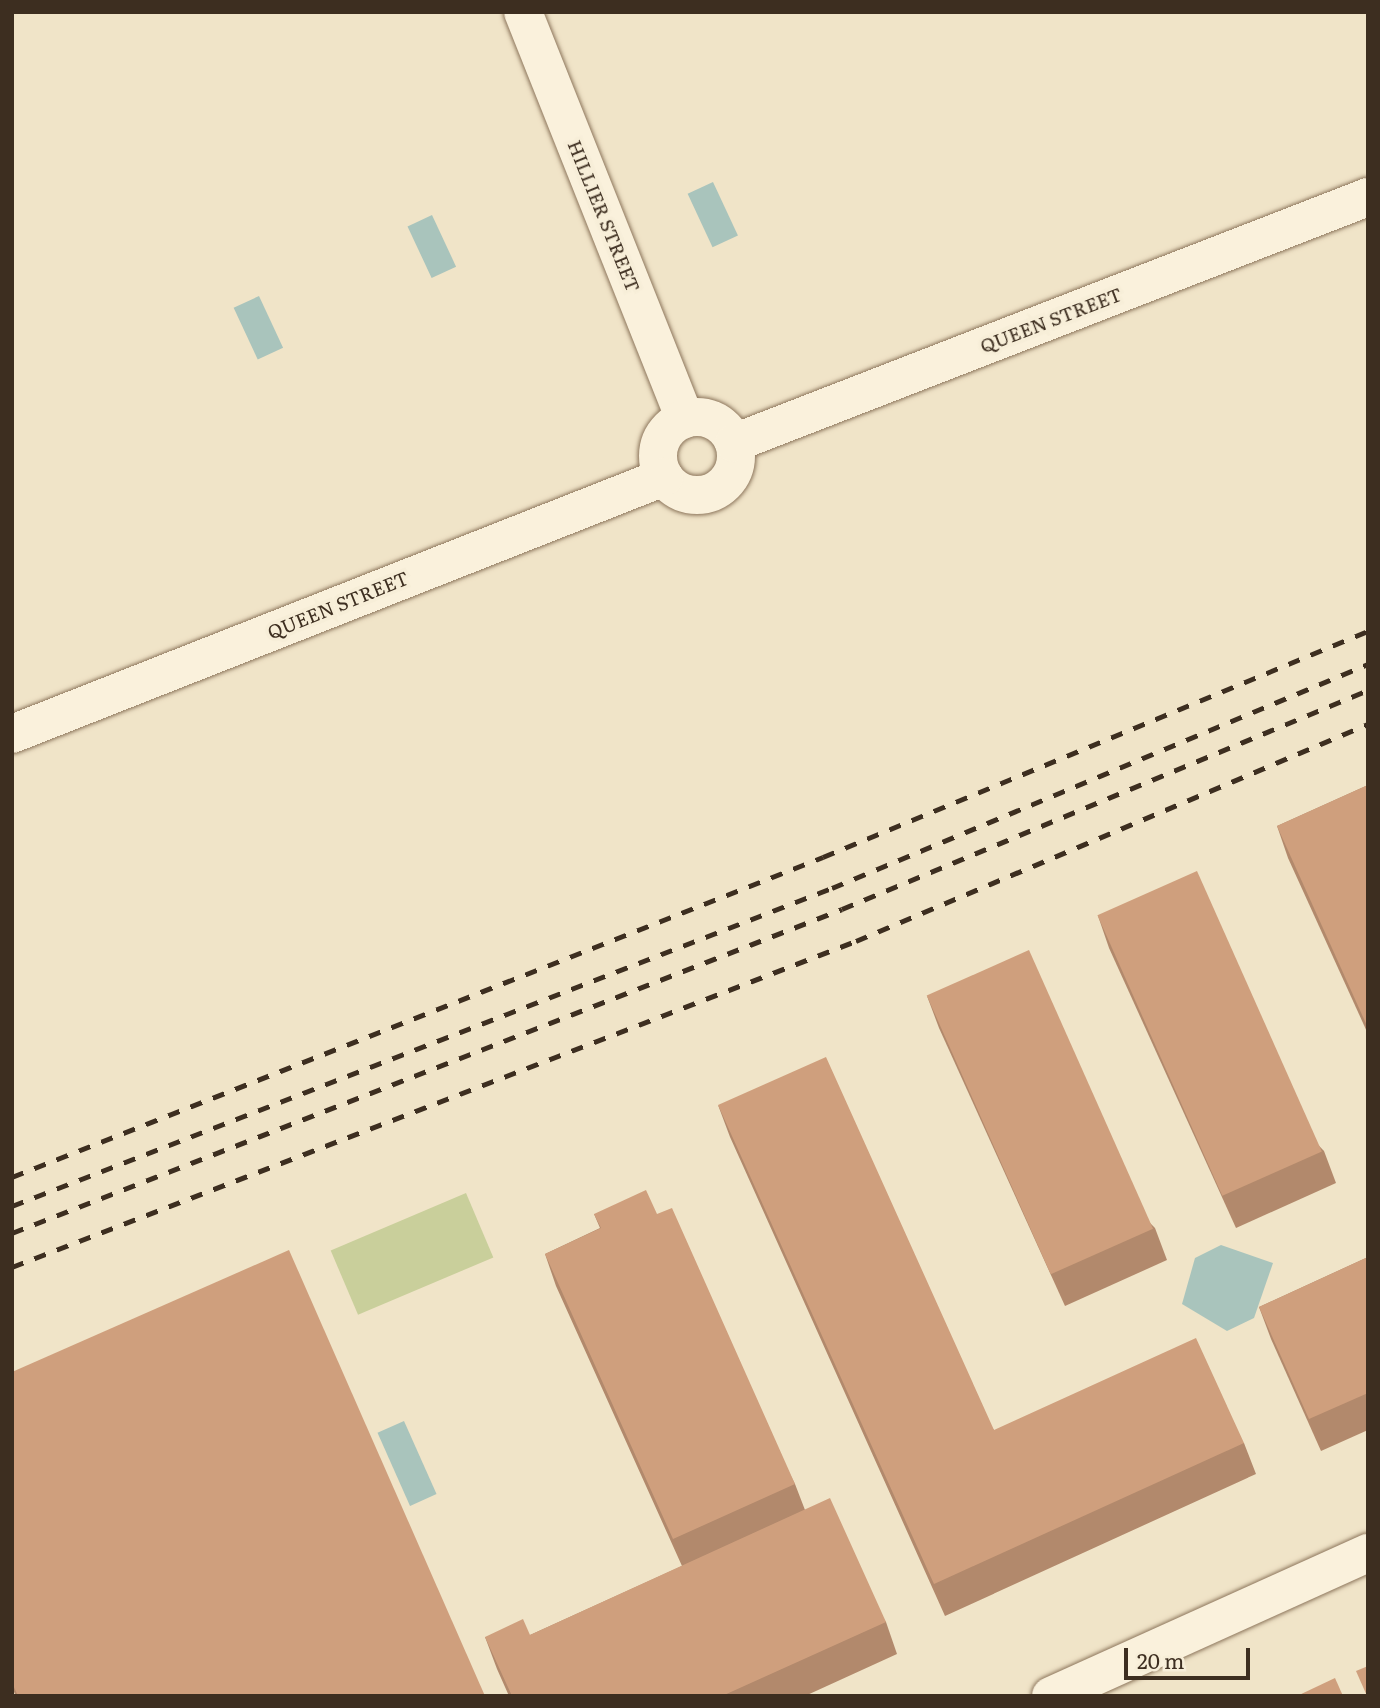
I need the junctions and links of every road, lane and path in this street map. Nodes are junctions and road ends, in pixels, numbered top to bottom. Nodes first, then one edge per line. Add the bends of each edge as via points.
1 (523, 12) edge
2 (1368, 197) edge
3 (685, 419) junction
4 (734, 443) junction
5 (664, 477) junction
6 (12, 734) edge
7 (1368, 1553) edge
8 (1051, 1696) edge

1 - 3 street, HILLIER STREET
2 - 4 street, QUEEN STREET
3 - 4 street via 696,417 720,424
3 - 5 street via 660,443 659,466
4 - 5 street via 734,468 720,489 708,494 683,493
5 - 6 street, QUEEN STREET
7 - 8 street

